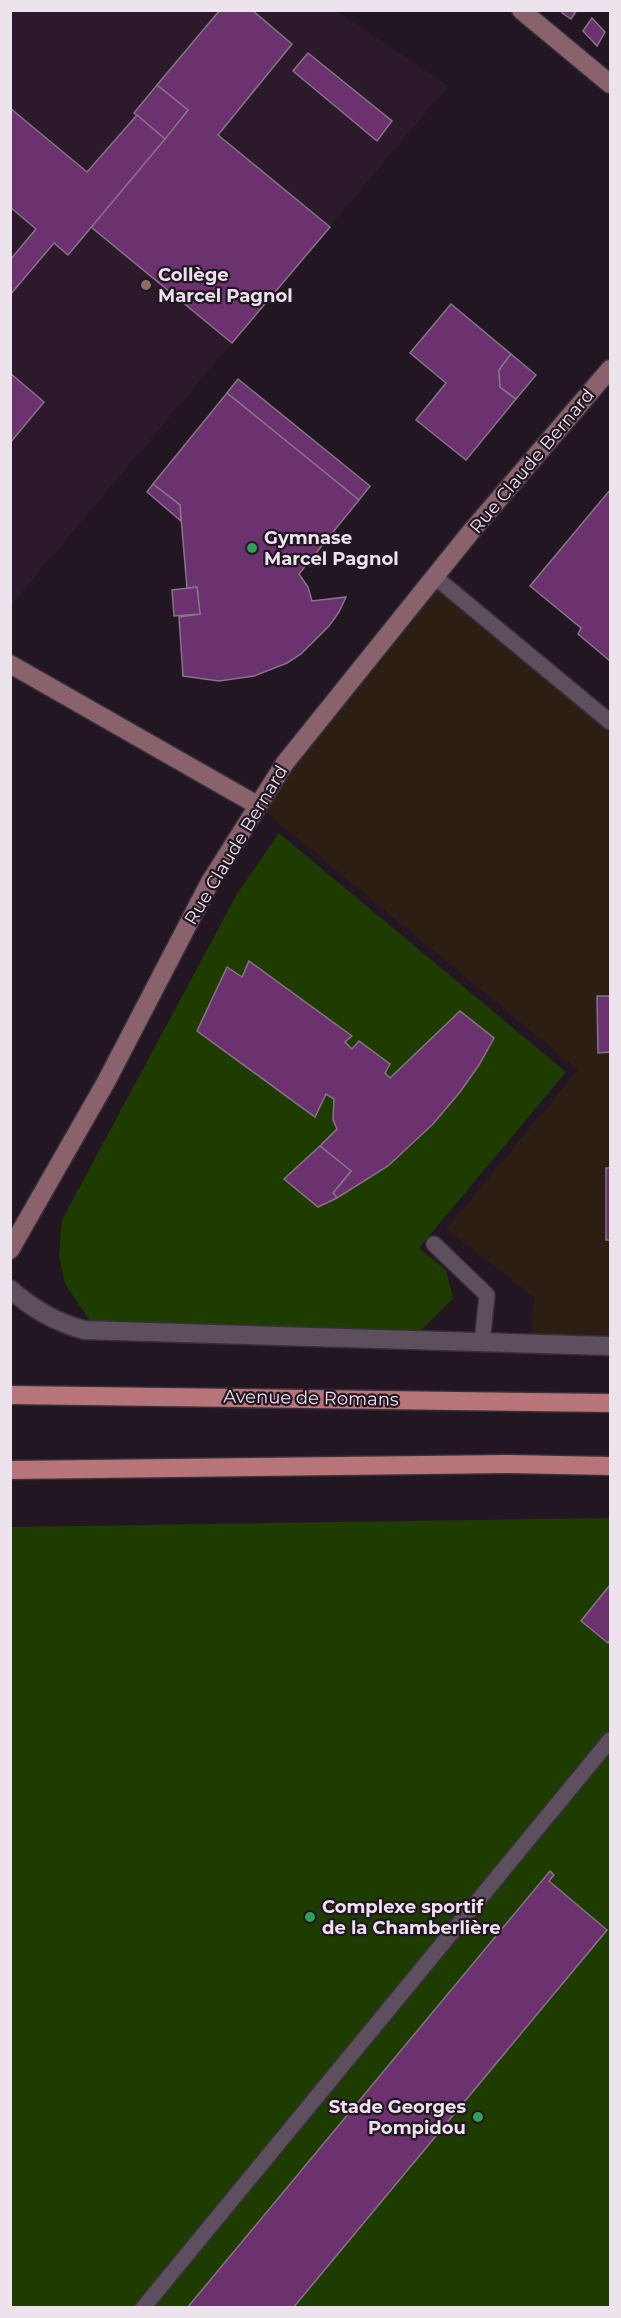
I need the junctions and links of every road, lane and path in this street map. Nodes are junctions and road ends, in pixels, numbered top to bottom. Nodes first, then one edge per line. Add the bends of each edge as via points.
1 (521, 10) edge
2 (610, 84) edge
3 (610, 369) edge
4 (435, 577) junction
5 (10, 664) edge
6 (610, 722) edge
7 (257, 805) junction
8 (434, 1244) dead end
9 (10, 1250) edge
10 (10, 1289) edge
11 (482, 1343) junction
12 (610, 1346) edge
13 (10, 1395) edge
14 (610, 1403) edge
15 (610, 1466) edge
16 (10, 1470) edge
17 (610, 1740) edge
18 (143, 2307) edge

1 - 2 street
3 - 4 street, Rue Claude Bernard
4 - 6 lane
4 - 7 street, Rue Claude Bernard via 285,764
5 - 7 street
7 - 9 street, Rue Claude Bernard via 210,882 106,1082
8 - 11 lane via 487,1294
10 - 11 street via 35,1310 84,1330
11 - 12 street
13 - 14 main road, Avenue de Romans
15 - 16 main road
17 - 18 lane

